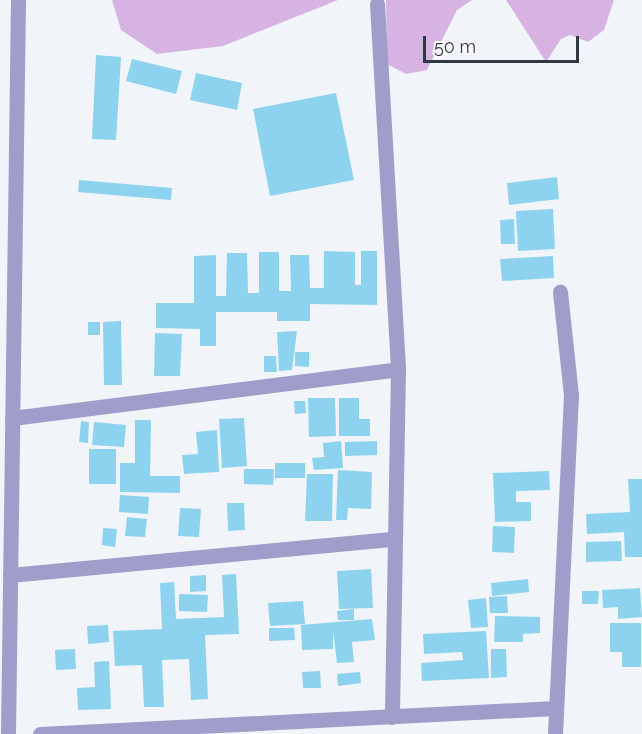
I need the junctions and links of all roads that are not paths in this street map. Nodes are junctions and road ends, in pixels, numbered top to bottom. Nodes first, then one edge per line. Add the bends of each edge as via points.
1 (18, 0) edge
2 (377, 4) dead end
3 (560, 292) dead end
4 (398, 369) junction
5 (12, 418) junction
6 (393, 539) junction
7 (10, 575) junction
8 (555, 708) junction
9 (392, 717) junction
10 (231, 727) edge
11 (8, 734) edge
12 (40, 734) edge
13 (555, 734) edge

1 - 5 street
2 - 4 street
3 - 8 street via 571,395
4 - 5 street
4 - 6 street
5 - 7 street
6 - 7 street
6 - 9 street
7 - 11 street
8 - 9 street
8 - 13 street
9 - 10 street
10 - 12 street

